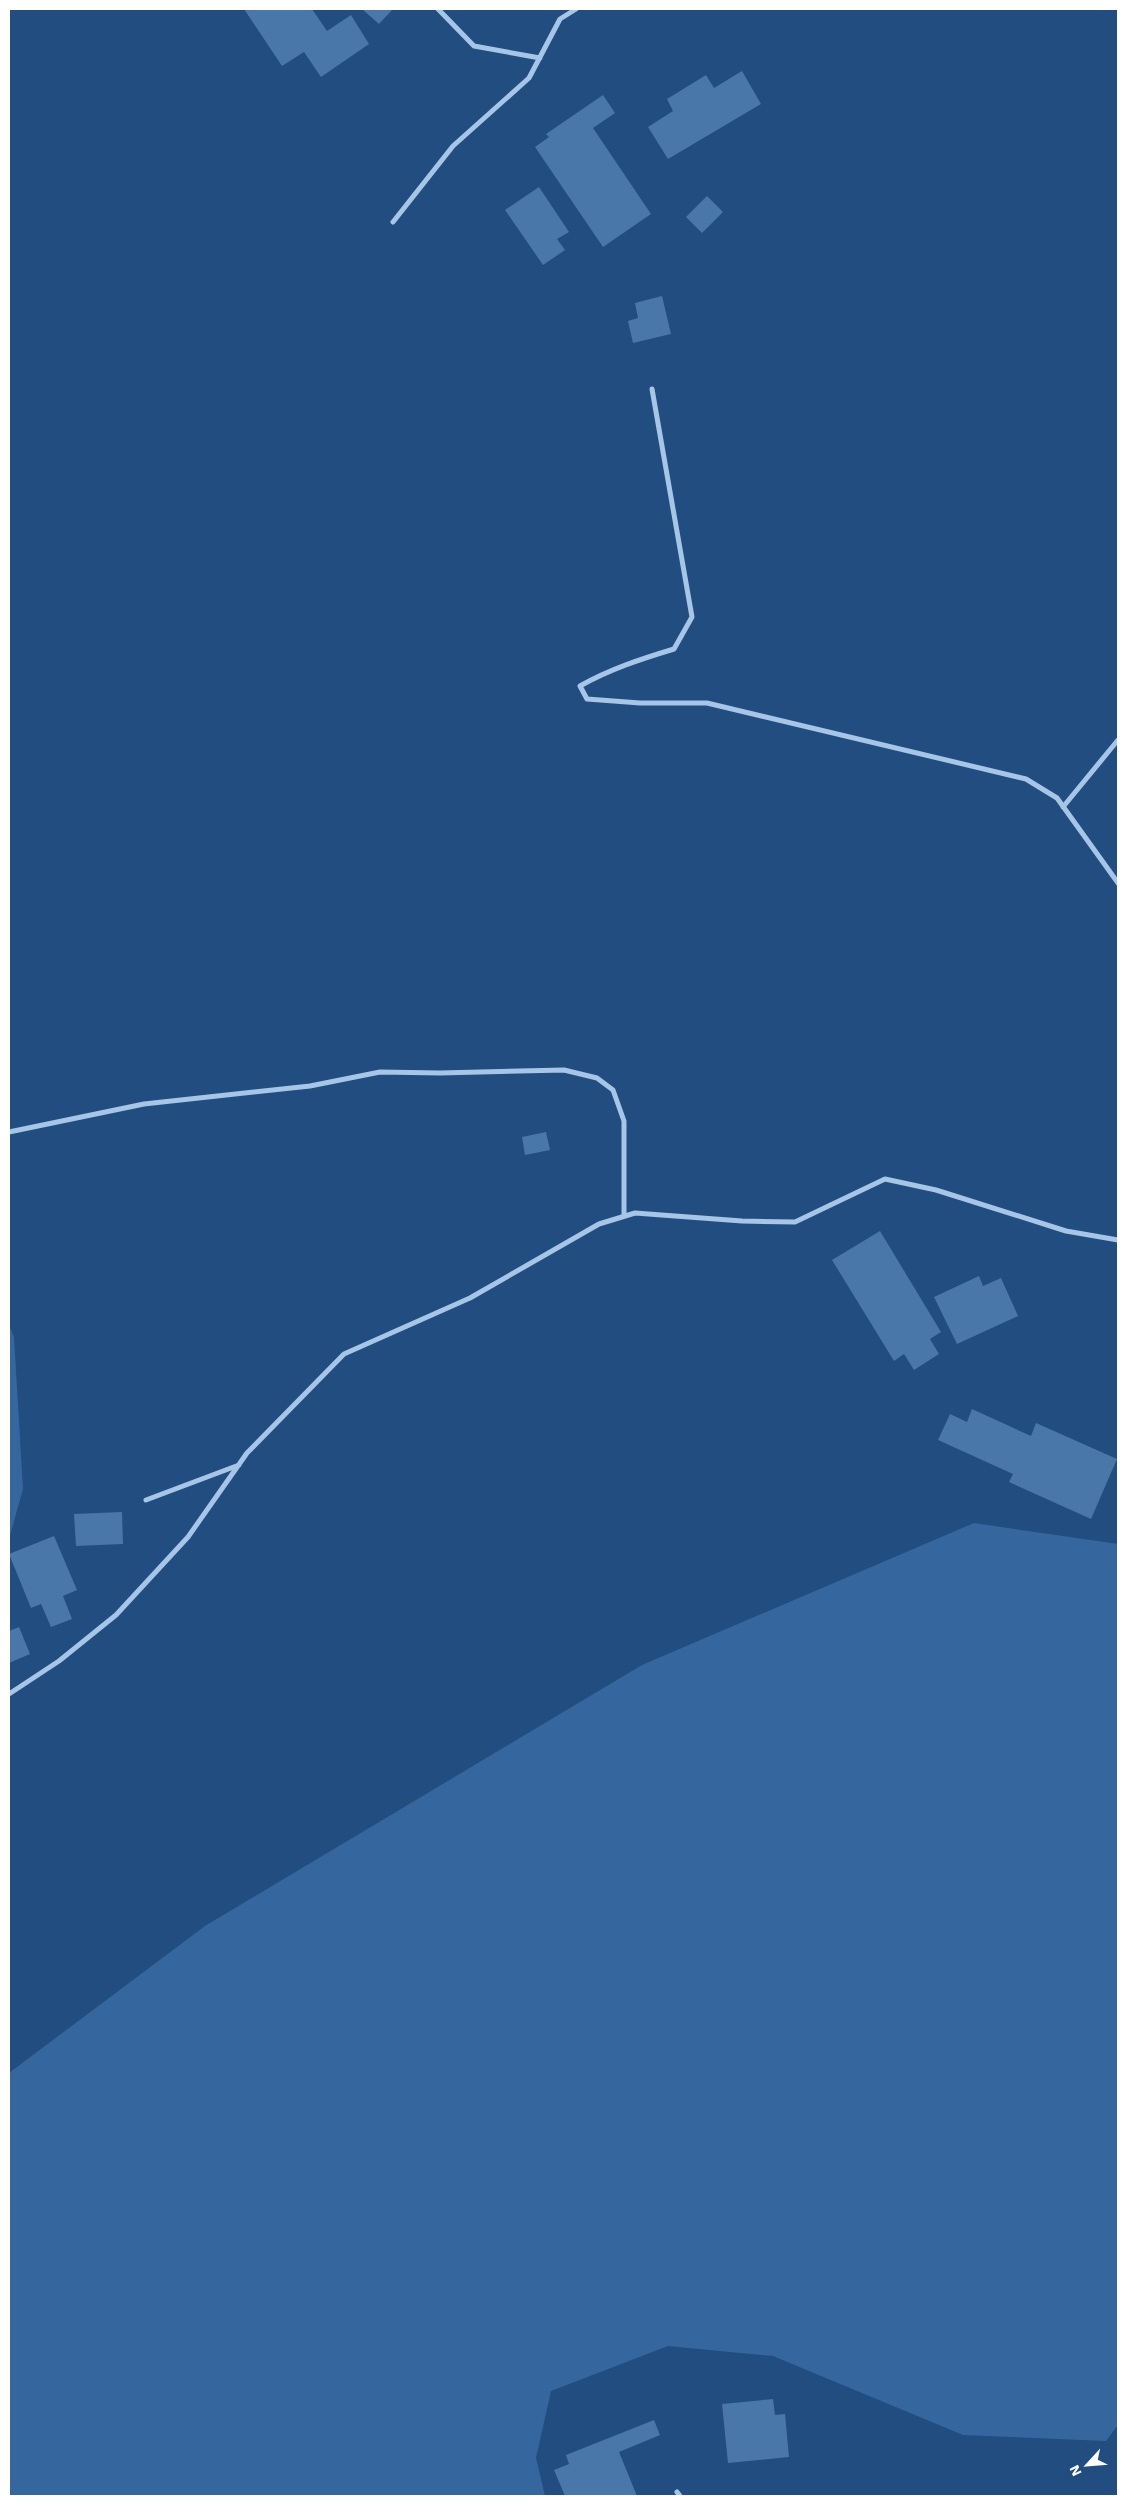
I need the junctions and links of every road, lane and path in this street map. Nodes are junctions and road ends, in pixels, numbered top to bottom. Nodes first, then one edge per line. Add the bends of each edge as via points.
1 (438, 9) edge
2 (576, 9) edge
3 (540, 58) junction
4 (393, 222) dead end
5 (652, 389) dead end
6 (1118, 740) edge
7 (1063, 807) junction
8 (1118, 882) edge
9 (9, 1132) edge
10 (624, 1216) junction
11 (1118, 1240) edge
12 (239, 1465) junction
13 (146, 1500) dead end
14 (9, 1694) edge

1 - 3 street via 474,46
2 - 3 street via 560,19
3 - 4 street via 529,78 452,146
5 - 7 street via 692,617 674,649 636,660 580,686 587,699 707,703 854,736 1026,778 1056,798
6 - 7 street
7 - 8 street
9 - 10 street via 144,1104 310,1086 380,1072 440,1074 564,1070 597,1078 613,1090 624,1120
10 - 11 street via 635,1213 796,1222 885,1179 936,1190 1066,1231
10 - 12 street via 598,1224 470,1298 344,1354
12 - 13 street
12 - 14 street via 188,1537 116,1615 59,1661

